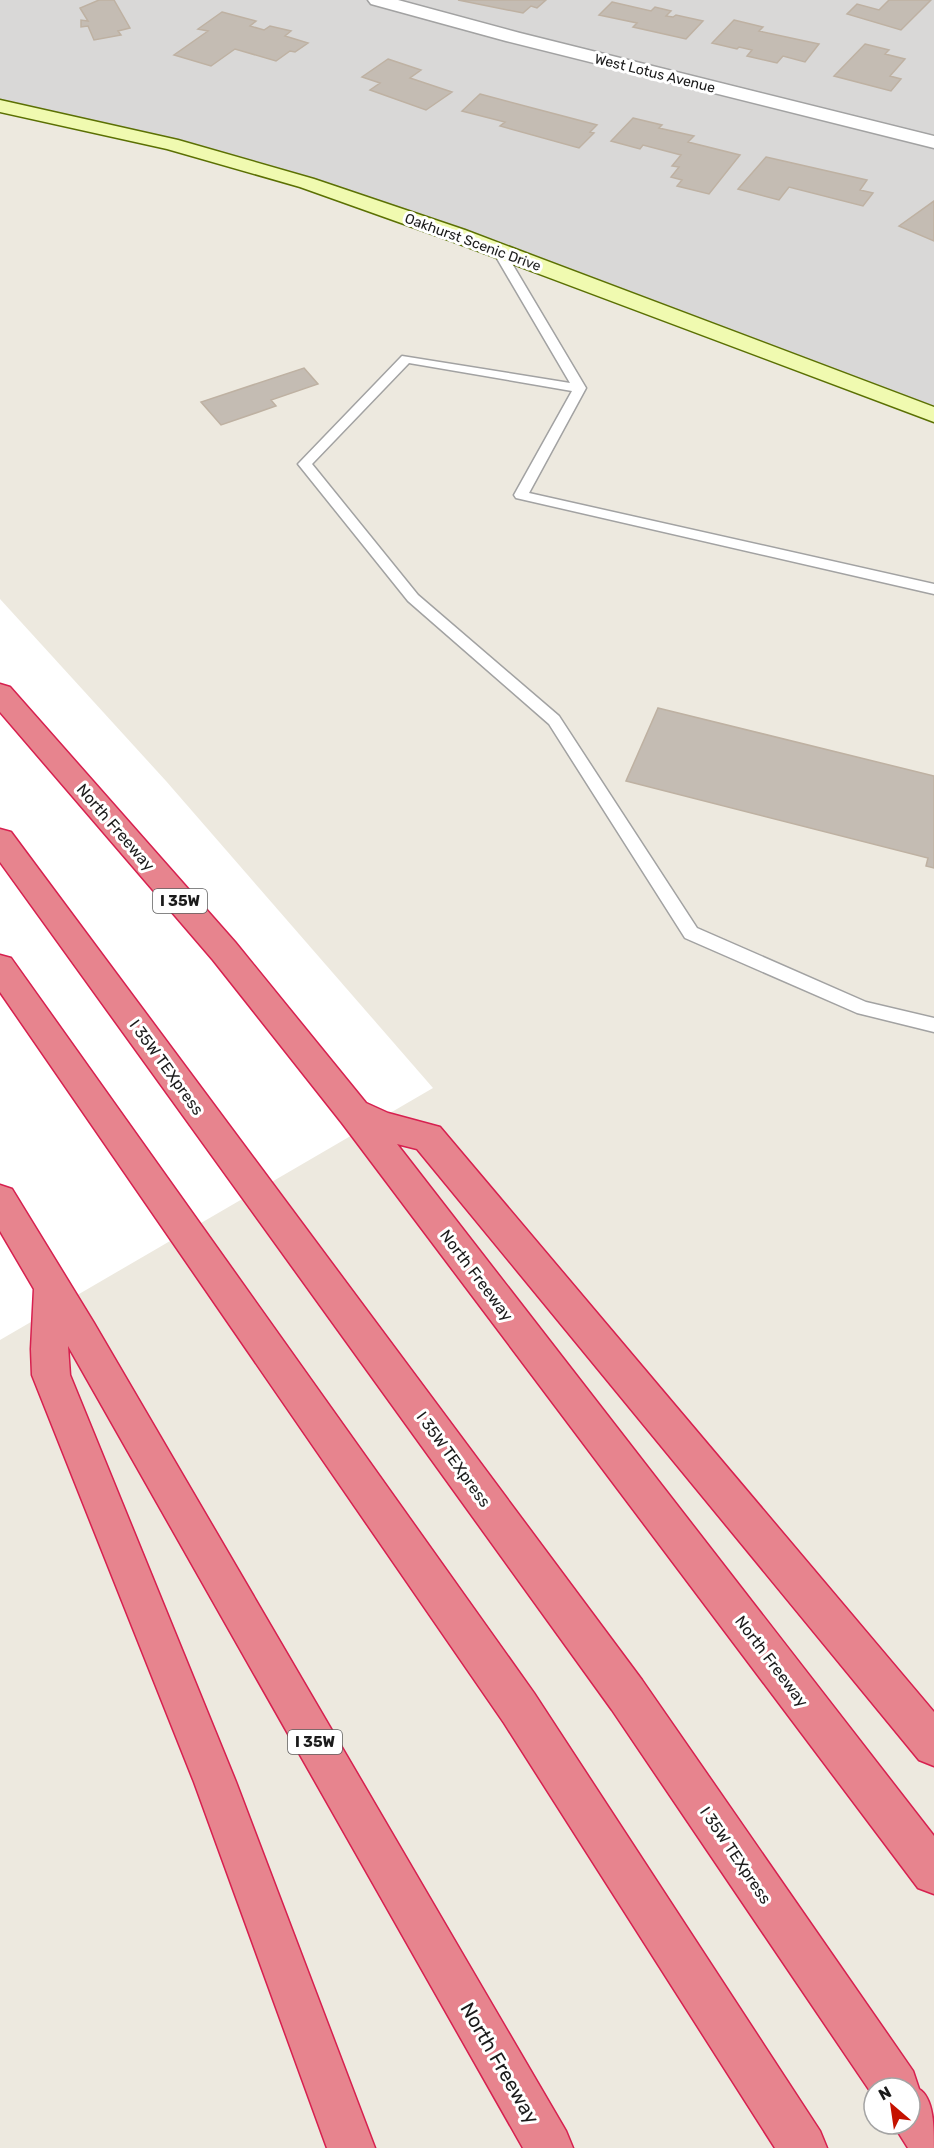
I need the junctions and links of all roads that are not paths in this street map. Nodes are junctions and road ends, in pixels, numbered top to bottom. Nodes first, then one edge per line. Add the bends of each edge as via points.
1 (377, 0) edge
2 (0, 106) edge
3 (934, 142) edge
4 (498, 250) junction
5 (579, 388) junction
6 (934, 415) edge
7 (934, 589) edge
8 (0, 694) edge
9 (0, 840) edge
10 (0, 967) edge
11 (934, 1025) edge
12 (354, 1113) junction
13 (0, 1200) edge
14 (65, 1342) junction
15 (934, 1745) edge
16 (934, 1872) edge
17 (888, 2076) edge
18 (922, 2127) edge
19 (934, 2145) edge
20 (351, 2148) edge
21 (549, 2148) edge
22 (803, 2148) edge

1 - 3 street, West Lotus Avenue
2 - 4 street, Oakhurst Scenic Drive via 171,144 318,187
4 - 5 lane
4 - 6 street, Oakhurst Scenic Drive
5 - 7 lane via 521,495
5 - 11 lane via 406,359 305,464 413,598 554,720 691,933 863,1008
8 - 12 highway, North Freeway / I 35W via 224,951
9 - 17 highway, I 35W TEXpress via 627,1695
10 - 22 highway via 519,1708
12 - 15 highway via 382,1126 428,1137
12 - 16 highway, North Freeway / I 35W
13 - 14 highway via 52,1287
14 - 20 highway via 51,1375 215,1782
14 - 21 highway, North Freeway / I 35W
18 - 19 highway

